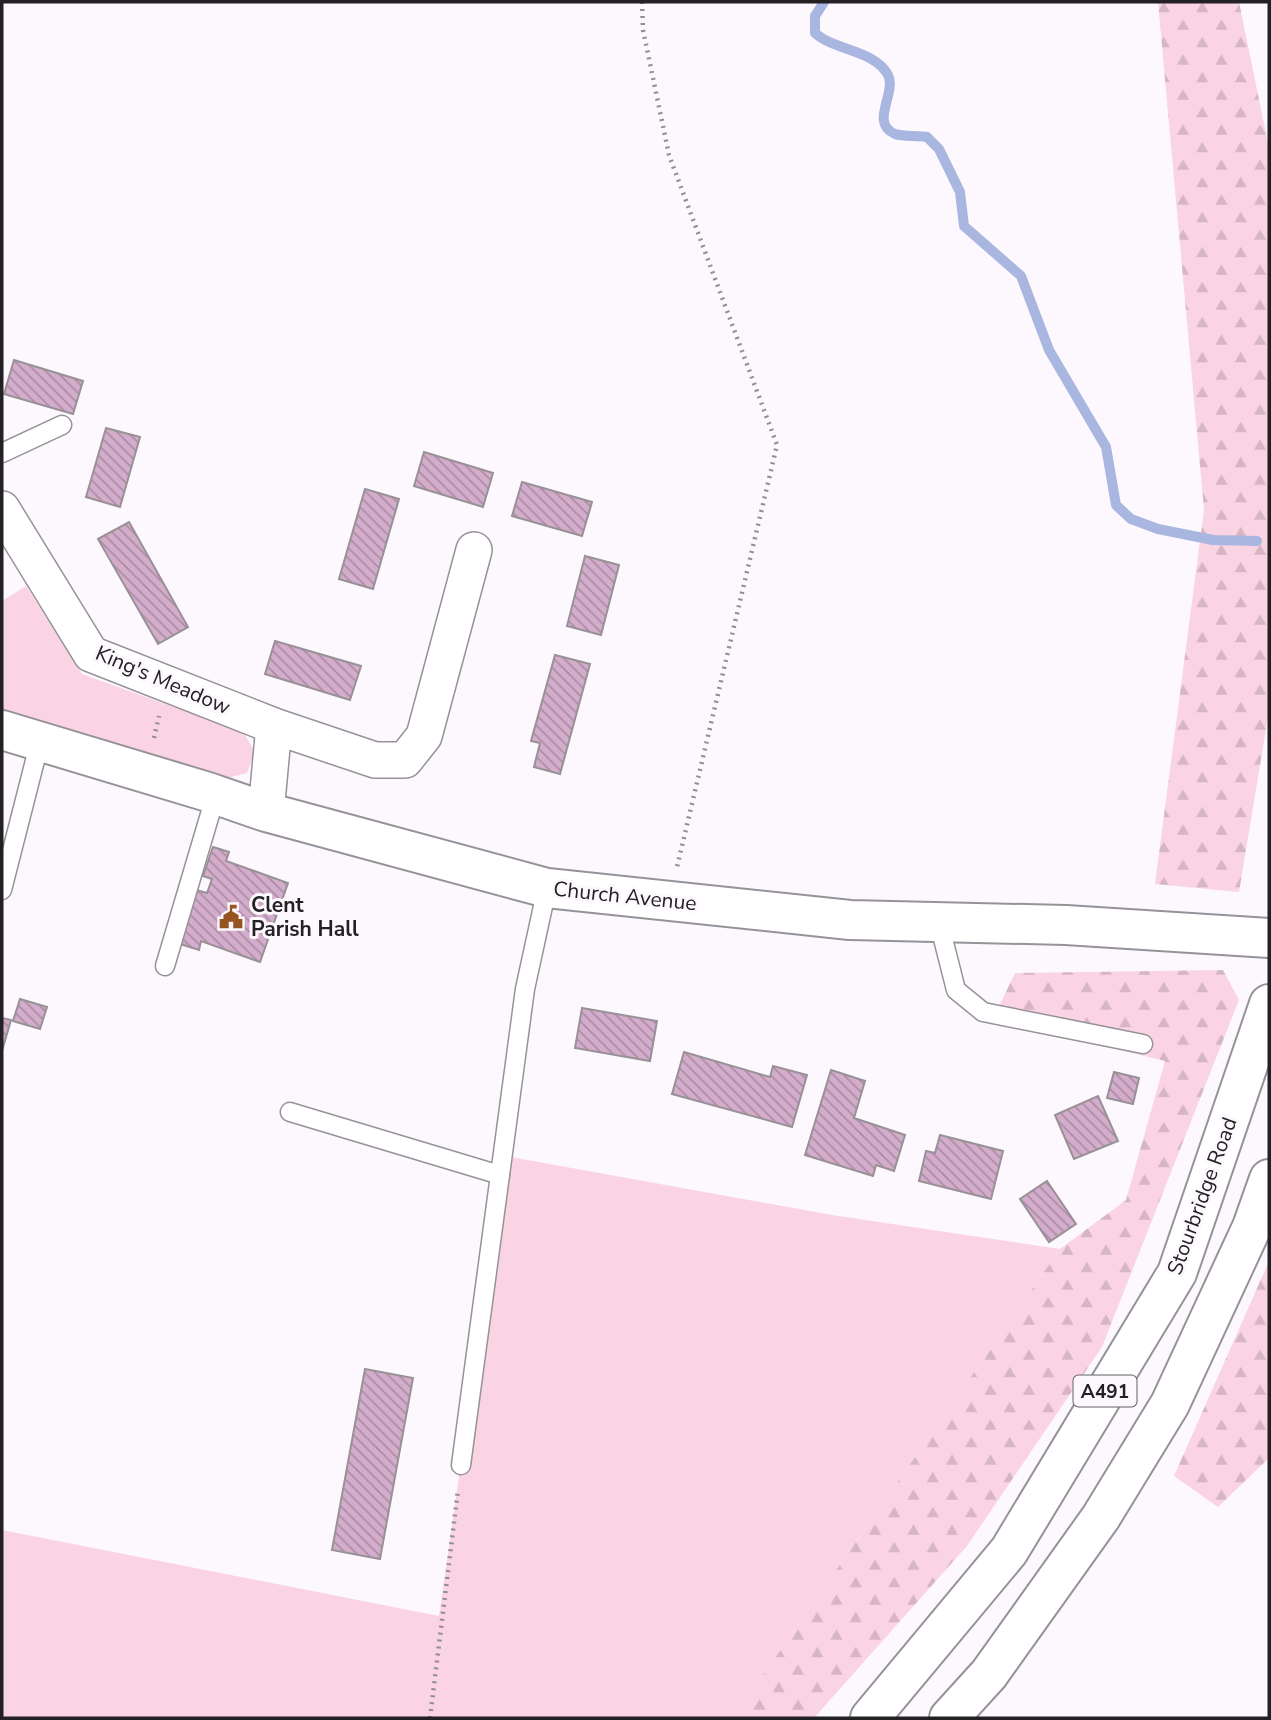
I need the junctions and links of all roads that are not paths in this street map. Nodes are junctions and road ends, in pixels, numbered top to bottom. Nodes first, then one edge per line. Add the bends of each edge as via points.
1 (62, 425) dead end
2 (2, 453) edge
3 (2, 509) edge
4 (474, 550) dead end
5 (274, 726) junction
6 (2, 730) edge
7 (40, 741) junction
8 (216, 794) junction
9 (266, 813) junction
10 (547, 888) junction
11 (2, 890) edge
12 (940, 923) junction
13 (1269, 938) edge
14 (165, 966) dead end
15 (1267, 1013) edge
16 (1143, 1044) dead end
17 (290, 1112) dead end
18 (500, 1175) junction
19 (1269, 1179) edge
20 (461, 1465) road end
21 (870, 1718) edge
22 (949, 1718) edge

1 - 2 lane
3 - 5 street, King's Meadow via 90,654
4 - 5 street, King's Meadow via 425,736 405,760 375,760
5 - 9 street
6 - 7 main road, Church Avenue
7 - 8 main road, Church Avenue
7 - 11 lane
8 - 9 main road, Church Avenue
8 - 14 lane
9 - 10 main road, Church Avenue
10 - 12 main road, Church Avenue via 850,920
10 - 18 lane via 526,989
12 - 13 main road, Church Avenue via 1066,925
12 - 16 lane via 956,990 984,1012
15 - 21 main road, Stourbridge Road / A491 via 1177,1273 1009,1551
17 - 18 lane
18 - 20 lane
19 - 22 main road, A491 via 1252,1227 1170,1404 1101,1517 989,1675

